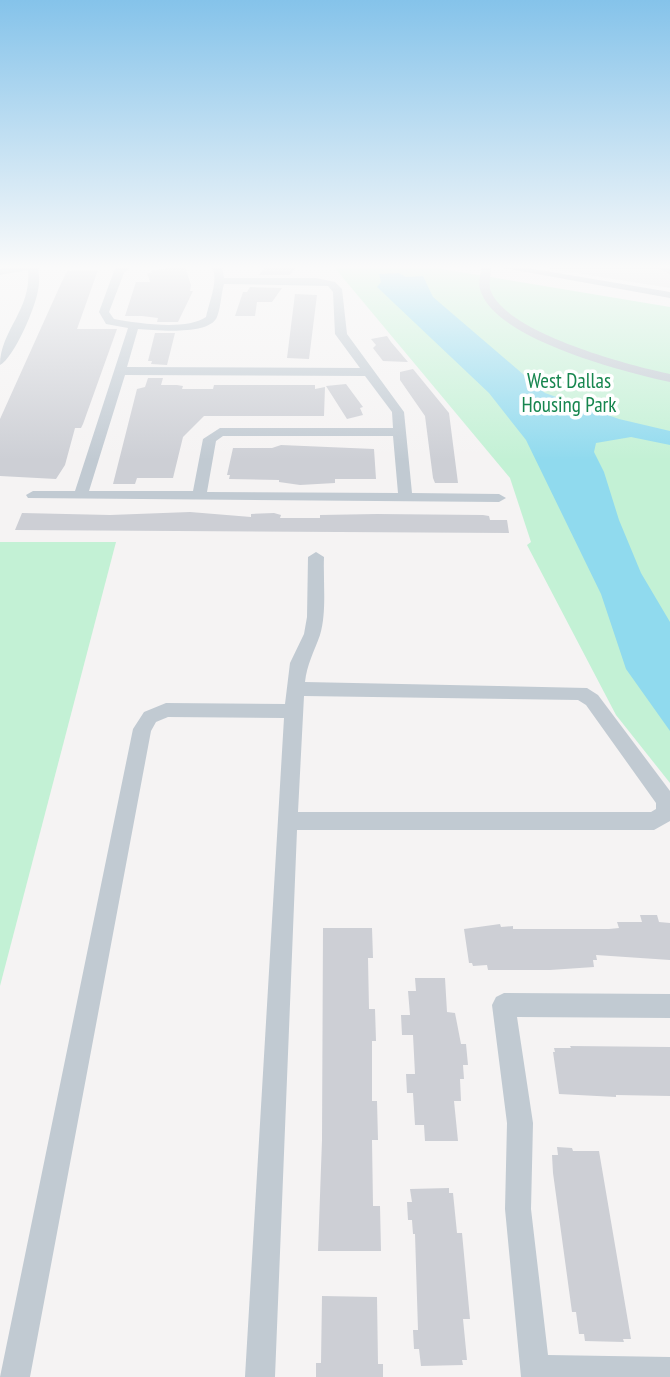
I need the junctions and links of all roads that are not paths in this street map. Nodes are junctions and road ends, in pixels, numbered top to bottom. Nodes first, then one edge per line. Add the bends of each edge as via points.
1 (15, 331) edge
2 (132, 331) edge
3 (341, 331) edge
4 (533, 331) edge
5 (0, 361) edge
6 (121, 371) junction
7 (369, 372) junction
8 (670, 379) edge
9 (400, 432) junction
10 (33, 495) dead end
11 (80, 496) junction
12 (200, 496) junction
13 (405, 497) junction
14 (499, 498) dead end
15 (316, 557) dead end
16 (295, 700) junction
17 (288, 821) junction
18 (670, 1006) edge
19 (670, 1372) edge
20 (536, 1374) edge
21 (15, 1377) edge
22 (260, 1377) edge

1 - 5 street
2 - 6 street
3 - 7 street
4 - 8 street via 578,353
6 - 7 street
6 - 11 street
7 - 9 street via 396,407
9 - 12 street via 220,432 210,439
9 - 13 street
10 - 11 street
11 - 12 street
12 - 13 street
13 - 14 street
15 - 16 street via 315,617 299,663
16 - 17 street
16 - 17 street via 581,693 592,700 666,801 665,813 654,821
16 - 21 street via 166,710 150,717 142,729
17 - 22 street
18 - 20 street via 504,1005 520,1123 517,1209
19 - 20 street

